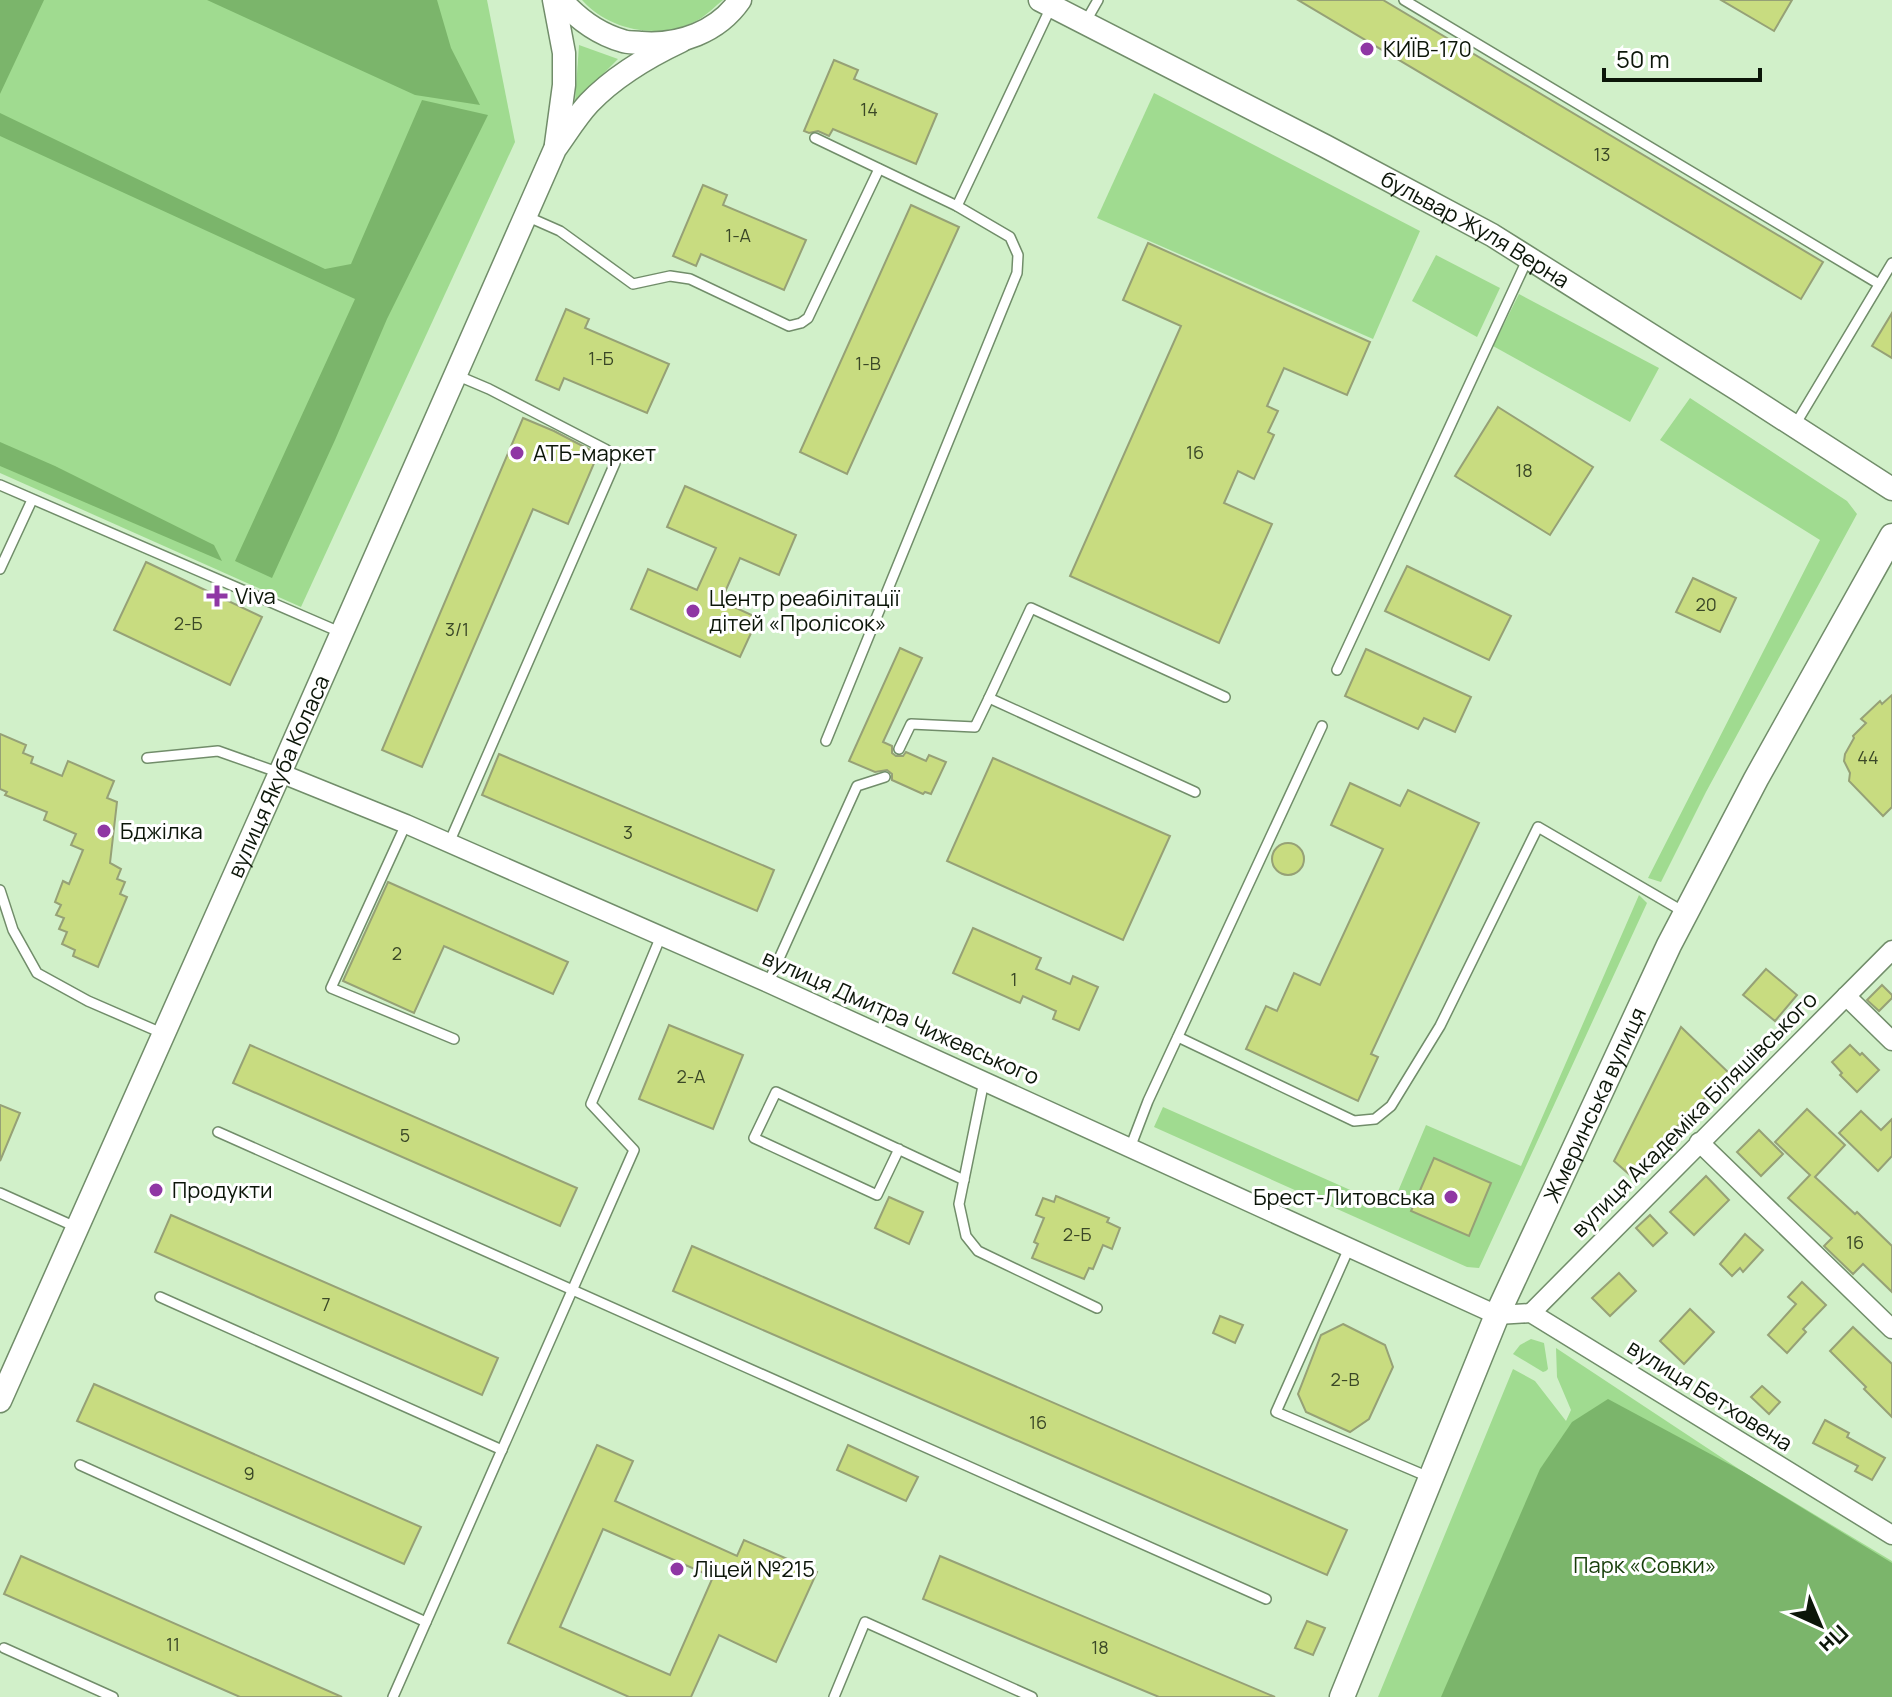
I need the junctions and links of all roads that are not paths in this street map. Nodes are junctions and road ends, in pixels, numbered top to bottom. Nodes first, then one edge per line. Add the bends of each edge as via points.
1 (554, 0) edge
2 (561, 0) edge
3 (1098, 0) edge
4 (1404, 0) edge
5 (1046, 3) edge
6 (739, 4) edge
7 (1085, 23) junction
8 (681, 41) junction
9 (815, 138) dead end
10 (555, 149) junction
11 (879, 169) junction
12 (957, 206) junction
13 (526, 216) junction
14 (1528, 258) junction
15 (1892, 263) edge
16 (1879, 284) junction
17 (456, 375) junction
18 (1795, 426) junction
19 (0, 485) edge
20 (1892, 489) edge
21 (32, 500) junction
22 (1892, 536) edge
23 (0, 569) edge
24 (342, 633) junction
25 (1337, 670) dead end
26 (1225, 697) dead end
27 (989, 698) junction
28 (1322, 726) dead end
29 (826, 741) dead end
30 (899, 749) dead end
31 (147, 758) dead end
32 (280, 773) junction
33 (885, 777) dead end
34 (1195, 792) dead end
35 (406, 824) junction
36 (449, 843) junction
37 (0, 890) edge
38 (1685, 913) junction
39 (661, 936) junction
40 (1892, 950) edge
41 (768, 983) junction
42 (1846, 996) junction
43 (164, 1034) junction
44 (1178, 1037) junction
45 (454, 1039) dead end
46 (1892, 1041) edge
47 (984, 1081) junction
48 (218, 1132) dead end
49 (1699, 1142) junction
50 (1130, 1148) junction
51 (899, 1149) junction
52 (964, 1180) junction
53 (0, 1193) edge
54 (78, 1228) junction
55 (1349, 1248) junction
56 (573, 1289) junction
57 (160, 1297) dead end
58 (1097, 1308) dead end
59 (1531, 1313) junction
60 (1497, 1315) junction
61 (1892, 1329) edge
62 (0, 1401) edge
63 (502, 1450) junction
64 (80, 1465) dead end
65 (1431, 1478) junction
66 (1892, 1535) edge
67 (1266, 1599) dead end
68 (426, 1622) junction
69 (4, 1648) dead end
70 (113, 1697) edge
71 (393, 1697) edge
72 (834, 1697) edge
73 (1032, 1697) edge
74 (1342, 1697) edge

1 - 10 street, вулиця Якуба Коласа via 564,53
2 - 8 street via 587,25 623,41
3 - 7 lane
4 - 16 lane
5 - 7 street, бульвар Жуля Верна
5 - 12 lane
6 - 8 street, вулиця Якуба Коласа via 700,34
7 - 14 street, бульвар Жуля Верна
8 - 10 street, вулиця Якуба Коласа via 623,73 588,104
9 - 11 lane
10 - 13 street, вулиця Якуба Коласа
11 - 12 lane
11 - 13 lane via 808,318 789,326 690,279 670,276 633,284 560,231
12 - 29 lane via 1010,237 1018,255 1017,273
13 - 17 street, вулиця Якуба Коласа
14 - 18 street, бульвар Жуля Верна
14 - 25 lane
15 - 16 lane
16 - 18 lane
17 - 24 street, вулиця Якуба Коласа
17 - 36 lane via 605,449 615,463
18 - 20 street, бульвар Жуля Верна
19 - 21 lane
21 - 23 lane
21 - 24 lane
22 - 38 main road, Жмеринська вулиця
24 - 32 street, вулиця Якуба Коласа
26 - 27 lane via 1031,608
27 - 30 lane via 975,727 911,724
27 - 34 lane
28 - 44 lane
31 - 32 lane via 218,751
32 - 35 street, вулиця Дмитра Чижевського
32 - 43 street, вулиця Якуба Коласа
33 - 41 lane via 857,786
35 - 36 street, вулиця Дмитра Чижевського
35 - 45 lane via 331,988
36 - 39 street, вулиця Дмитра Чижевського
37 - 43 lane via 13,930 37,973
38 - 44 lane via 1538,827 1440,1026 1391,1106 1375,1119 1354,1121
38 - 60 main road, Жмеринська вулиця
39 - 41 street, вулиця Дмитра Чижевського
39 - 56 lane via 591,1104 634,1150
40 - 42 street, вулиця Академіка Біляшівського
41 - 47 street, вулиця Дмитра Чижевського
42 - 46 street
42 - 49 street, вулиця Академіка Біляшівського
43 - 54 street, вулиця Якуба Коласа
44 - 50 lane
47 - 50 street, вулиця Дмитра Чижевського
47 - 52 lane
48 - 56 lane
49 - 59 street, вулиця Академіка Біляшівського
49 - 61 street
50 - 55 street, вулиця Дмитра Чижевського
51 - 51 lane via 776,1092 754,1138 877,1195
51 - 52 lane
52 - 58 lane via 959,1204 966,1236 978,1251
53 - 54 lane
54 - 62 street, вулиця Якуба Коласа
55 - 60 street, вулиця Дмитра Чижевського
55 - 65 lane via 1276,1412
56 - 63 lane
56 - 67 lane
57 - 63 lane
59 - 60 street
59 - 66 street, вулиця Бетховена
60 - 65 main road, Жмеринська вулиця
63 - 68 lane
64 - 68 lane
65 - 74 main road, Жмеринська вулиця
68 - 71 lane
69 - 70 lane
72 - 73 lane via 865,1622

